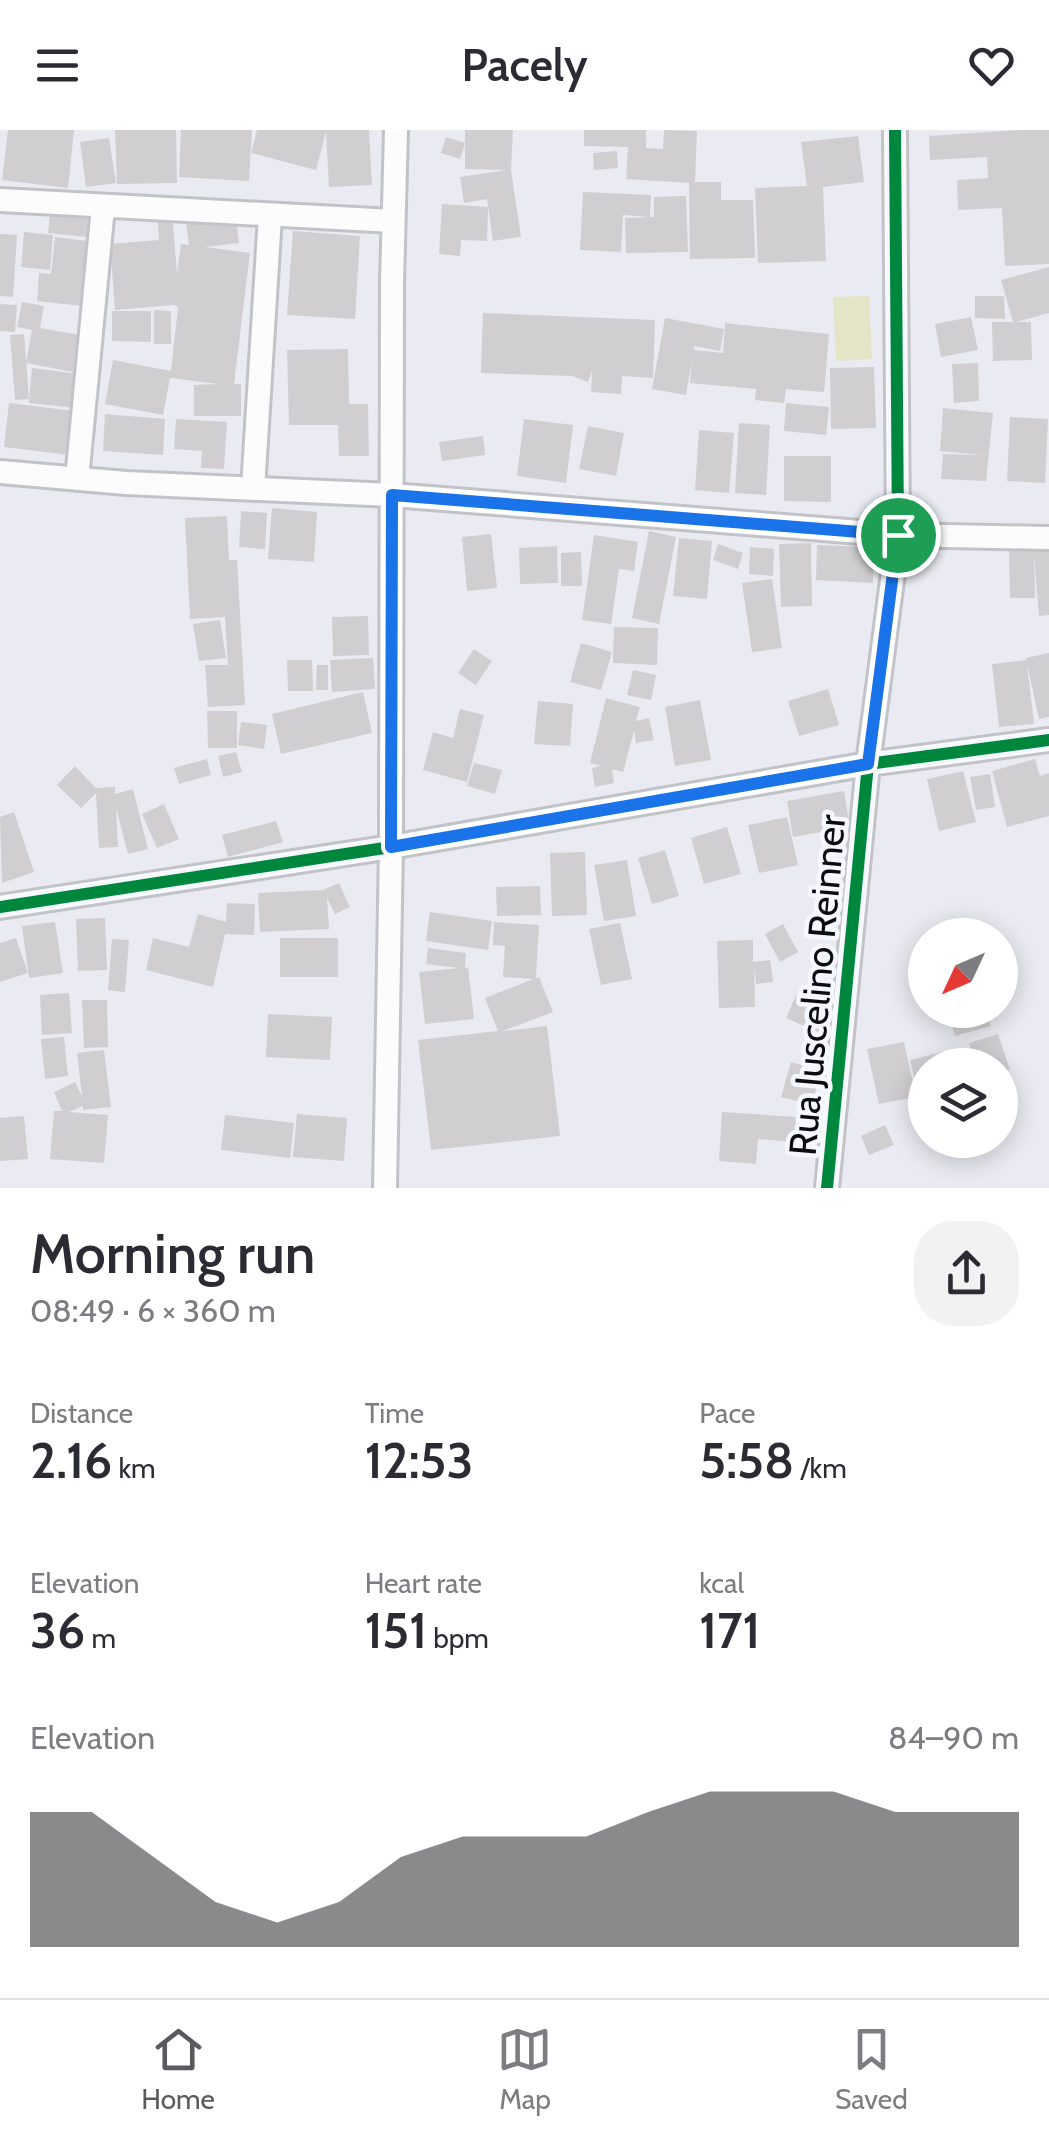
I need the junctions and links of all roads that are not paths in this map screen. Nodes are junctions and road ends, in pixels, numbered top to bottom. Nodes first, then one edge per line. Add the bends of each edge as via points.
1 (396, 130) edge
2 (895, 130) edge
3 (0, 200) edge
4 (103, 207) junction
5 (270, 216) junction
6 (393, 221) junction
7 (0, 472) edge
8 (76, 479) junction
9 (253, 489) junction
10 (392, 495) junction
11 (898, 535) junction
12 (1049, 538) edge
13 (1049, 740) edge
14 (868, 764) junction
15 (391, 847) junction
16 (0, 907) edge
17 (385, 1188) edge
18 (828, 1188) edge

1 - 6 street
2 - 11 street, Rua Juscelino Reinner
3 - 4 street
4 - 5 street
4 - 8 street
5 - 6 street
5 - 9 street
6 - 10 street
7 - 8 street
8 - 9 street
9 - 10 street
10 - 11 street
10 - 15 street
11 - 12 street
11 - 14 street, Rua Juscelino Reinner
13 - 14 street
14 - 15 street
14 - 18 street, Rua Juscelino Reinner
15 - 16 street
15 - 17 street

